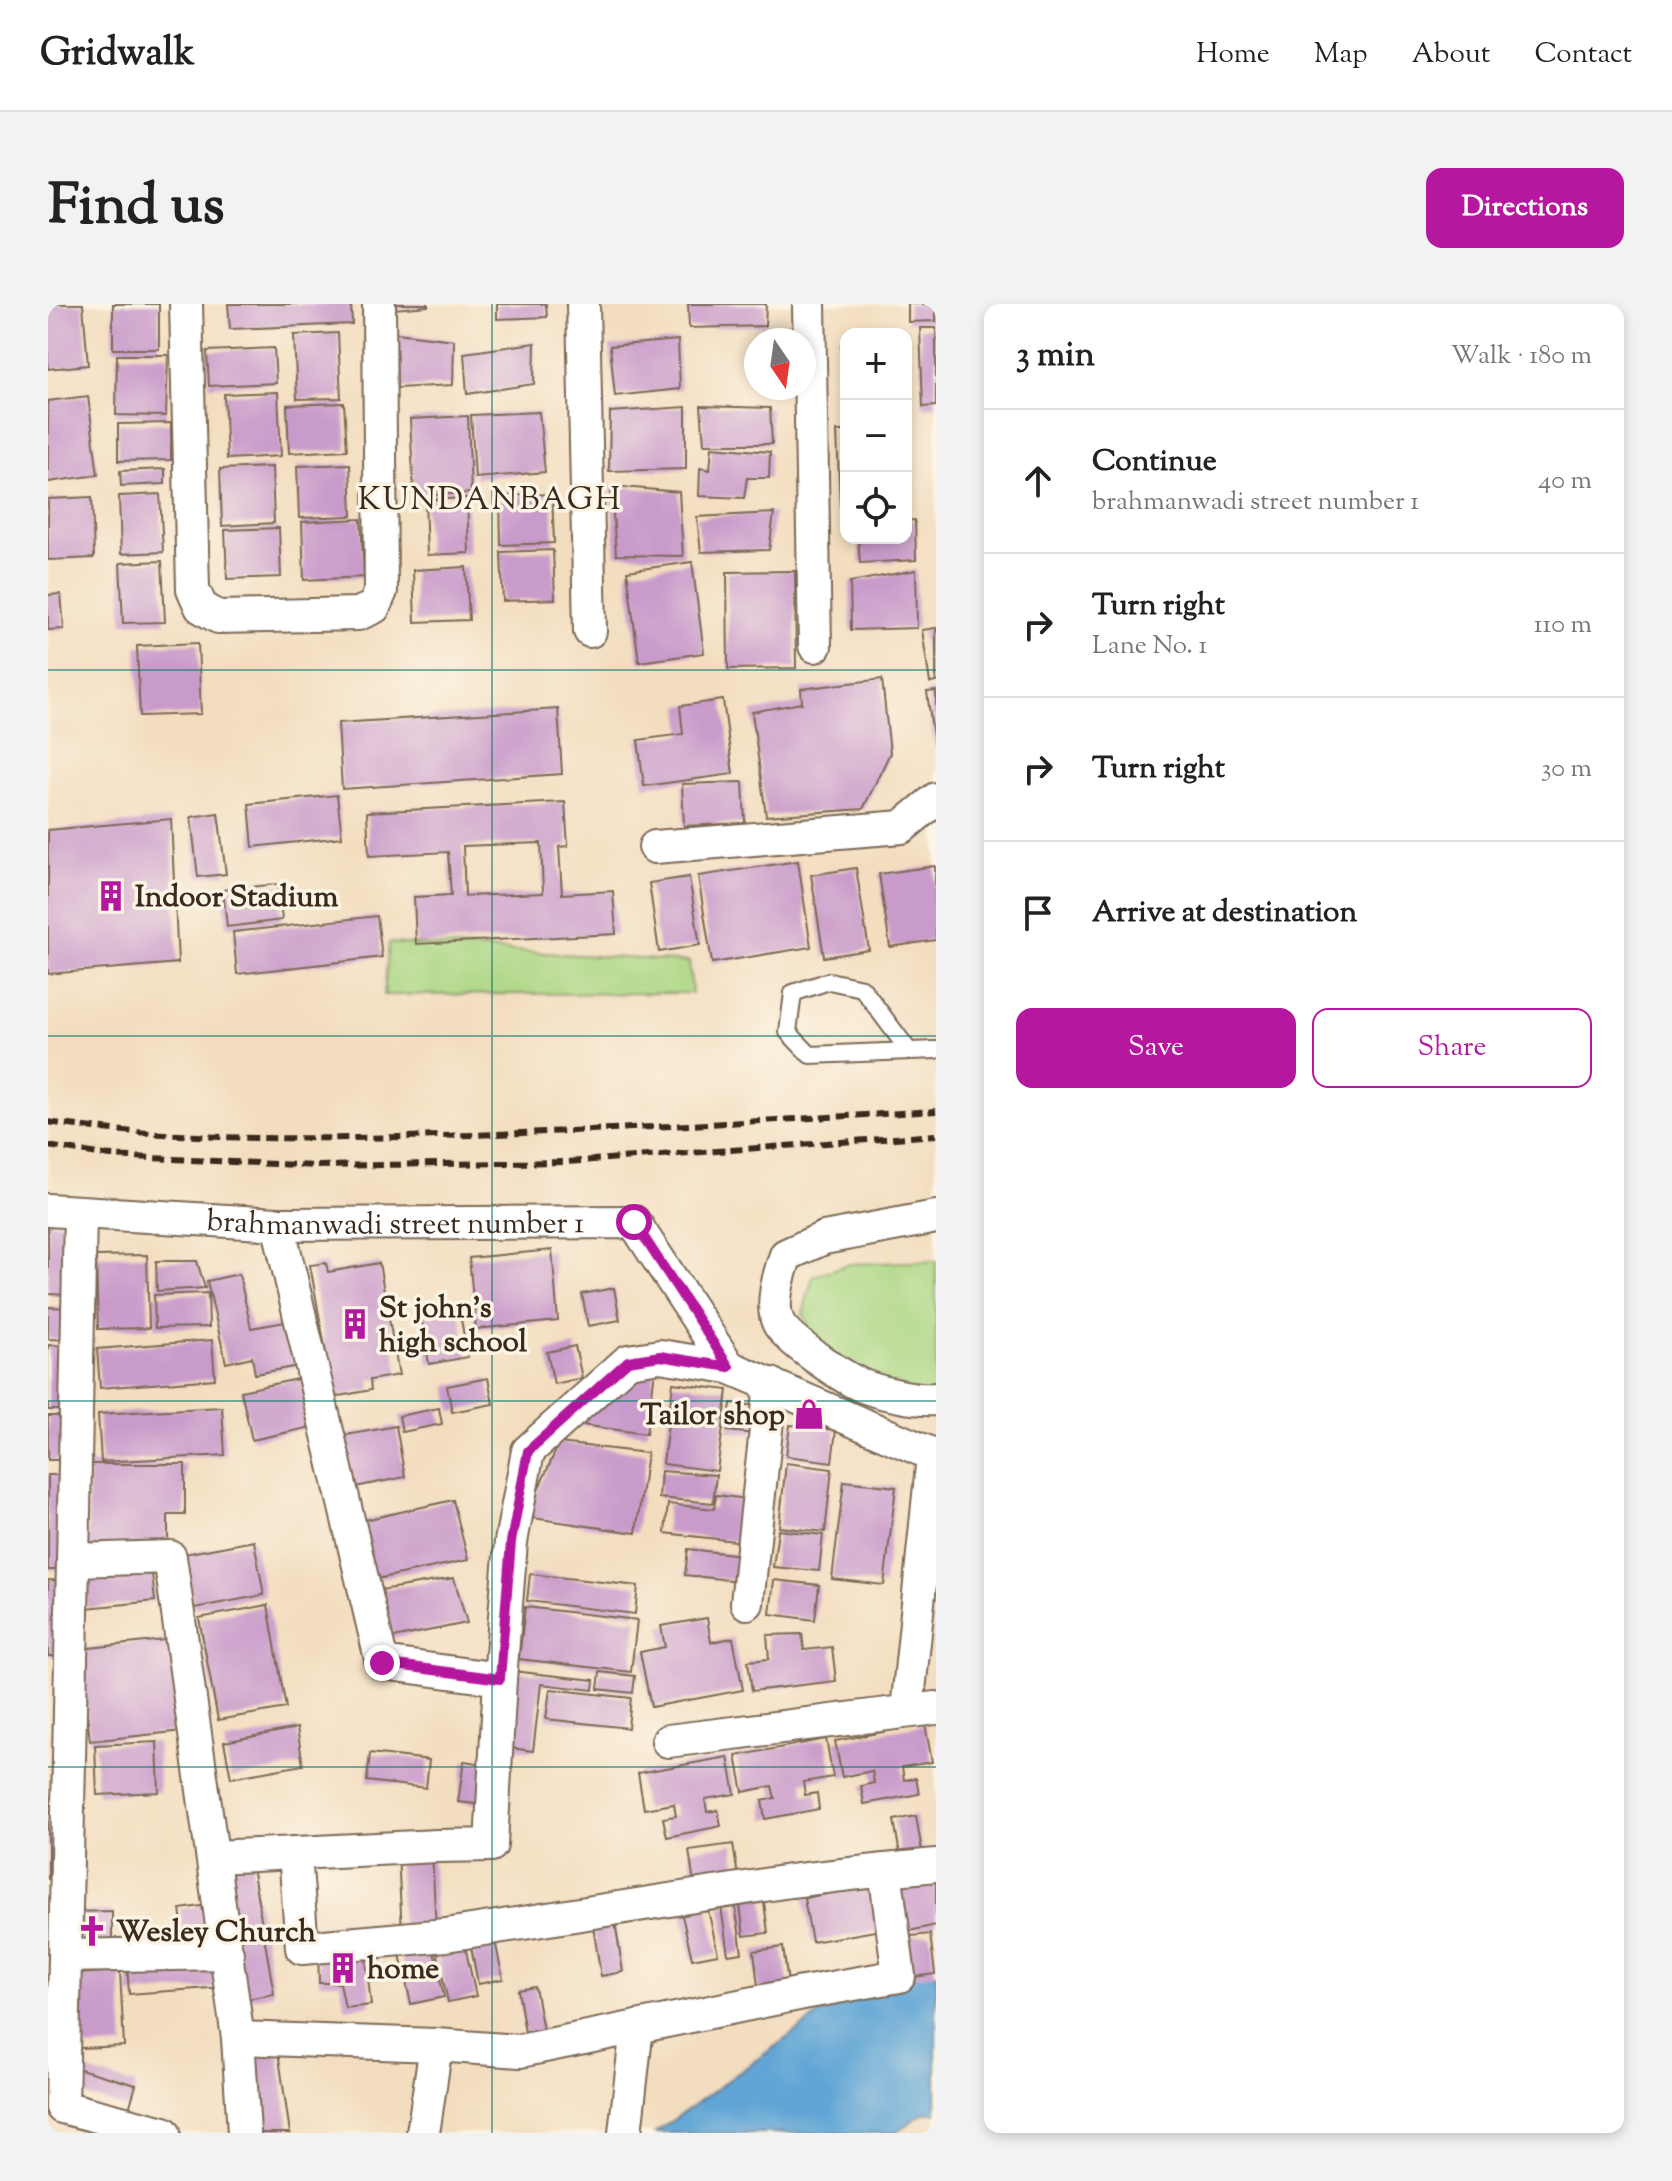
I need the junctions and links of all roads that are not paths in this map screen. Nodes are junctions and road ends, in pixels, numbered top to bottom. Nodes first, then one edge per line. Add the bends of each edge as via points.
1 (186, 304) edge
2 (379, 304) edge
3 (583, 304) edge
4 (809, 304) edge
5 (590, 631) dead end
6 (815, 646) dead end
7 (936, 799) edge
8 (655, 847) dead end
9 (936, 1050) edge
10 (909, 1051) junction
11 (48, 1210) edge
12 (80, 1214) junction
13 (936, 1217) edge
14 (278, 1224) junction
15 (729, 1367) junction
16 (771, 1384) junction
17 (936, 1399) edge
18 (935, 1456) edge
19 (75, 1560) junction
20 (747, 1603) dead end
21 (500, 1679) junction
22 (921, 1710) edge
23 (668, 1741) dead end
24 (295, 1853) junction
25 (213, 1857) junction
26 (936, 1865) edge
27 (885, 1870) junction
28 (227, 1953) junction
29 (65, 1956) junction
30 (637, 2027) junction
31 (238, 2038) junction
32 (436, 2045) junction
33 (164, 2133) edge
34 (244, 2133) edge
35 (423, 2133) edge
36 (625, 2133) edge

1 - 2 street via 193,589 201,607 218,617 358,614 374,607 381,591
3 - 5 street
4 - 6 street
7 - 8 street via 902,827
9 - 10 lane
10 - 10 lane via 810,1055 788,1032 793,993 829,981 862,988
11 - 12 street, brahmanwadi street number 1
12 - 14 street, brahmanwadi street number 1
12 - 19 street
13 - 17 street via 824,1238 786,1255 776,1282 778,1322 802,1348 862,1385
14 - 15 street, brahmanwadi street number 1 via 634,1222
14 - 21 street via 382,1663
15 - 16 street
15 - 21 street via 660,1356 628,1361 528,1451 511,1542
16 - 18 street
16 - 20 street
18 - 22 street
19 - 25 street via 170,1557
19 - 29 street
21 - 24 street via 491,1845
22 - 23 street
24 - 25 street
24 - 27 street via 302,1948 446,1935
25 - 28 street
26 - 27 street
27 - 30 street via 899,1976
28 - 29 street
28 - 31 street
29 - 33 street via 62,2107
30 - 32 street via 520,2051
30 - 36 street
31 - 32 street
31 - 34 street
32 - 35 street

